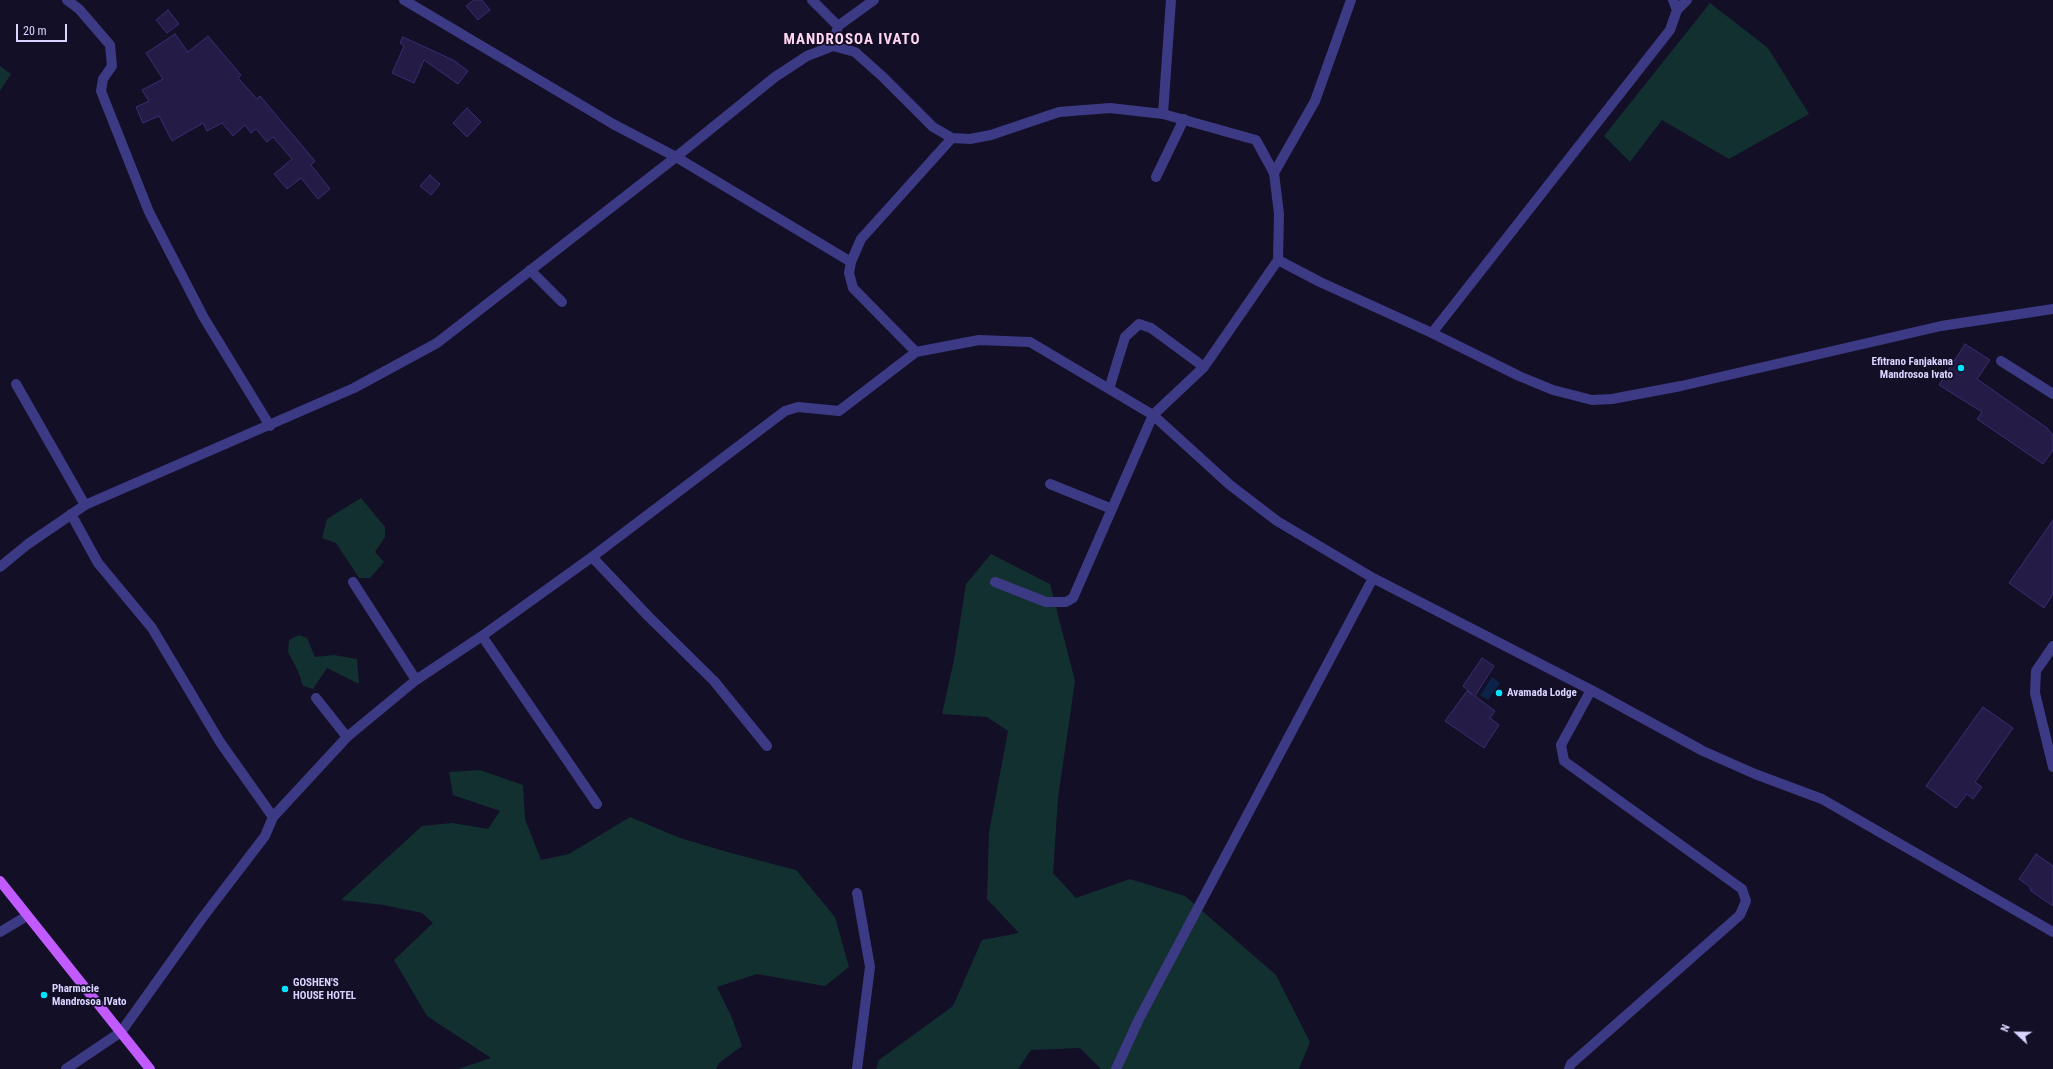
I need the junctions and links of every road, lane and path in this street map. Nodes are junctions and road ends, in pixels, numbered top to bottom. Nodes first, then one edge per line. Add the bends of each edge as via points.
1 (66, 0) edge
2 (404, 0) edge
3 (812, 0) edge
4 (874, 0) edge
5 (1171, 0) edge
6 (1351, 0) edge
7 (1673, 0) edge
8 (1687, 0) edge
9 (1677, 10) junction
10 (838, 26) junction
11 (833, 46) junction
12 (1163, 114) junction
13 (1184, 119) junction
14 (952, 138) junction
15 (676, 158) junction
16 (1274, 173) junction
17 (1156, 177) dead end
18 (1278, 260) junction
19 (851, 262) junction
20 (530, 270) junction
21 (562, 302) dead end
22 (2053, 309) edge
23 (1432, 333) junction
24 (916, 352) junction
25 (2001, 361) dead end
26 (1204, 367) junction
27 (16, 384) dead end
28 (1109, 389) junction
29 (2053, 394) edge
30 (1153, 415) junction
31 (270, 426) junction
32 (1050, 484) dead end
33 (85, 505) junction
34 (1112, 509) junction
35 (71, 514) junction
36 (592, 557) junction
37 (0, 567) edge
38 (1373, 578) junction
39 (353, 582) dead end
40 (994, 582) dead end
41 (482, 636) junction
42 (2053, 646) edge
43 (416, 680) junction
44 (1591, 690) junction
45 (316, 698) dead end
46 (347, 737) junction
47 (767, 746) dead end
48 (2053, 767) edge
49 (597, 804) dead end
50 (273, 817) junction
51 (0, 881) edge
52 (857, 893) dead end
53 (27, 916) junction
54 (0, 932) edge
55 (2053, 932) edge
56 (121, 1032) junction
57 (66, 1069) edge
58 (150, 1069) edge
59 (858, 1069) edge
60 (1116, 1069) edge
61 (1569, 1069) edge

1 - 31 street via 79,9 110,45 112,66 103,79 101,91 149,212 204,318
2 - 15 street via 613,124
3 - 10 street
4 - 10 street
5 - 12 street
6 - 16 street via 1315,101
7 - 9 street
8 - 9 street
9 - 23 street via 1670,30
10 - 11 street
11 - 14 street via 855,52 933,127
11 - 15 street via 807,56 775,77
12 - 13 street
12 - 14 street via 1110,108 1058,112 991,134 970,139
13 - 16 street via 1256,140
13 - 17 street
14 - 19 street via 861,239
15 - 19 street
15 - 20 street
16 - 18 street via 1279,214
18 - 23 street
18 - 26 street
19 - 24 street via 849,272 852,288
20 - 21 street
20 - 31 street via 436,343 354,388
22 - 23 street via 1941,326 1681,386 1612,399 1592,400 1546,387
24 - 28 street via 979,340 1030,342
24 - 36 street via 840,411 798,407 785,411
25 - 29 street
26 - 28 street via 1152,328 1139,324 1125,337
26 - 30 street
27 - 33 street
28 - 30 street
30 - 34 street
30 - 38 street via 1230,485 1277,521
31 - 33 street
32 - 34 street
33 - 35 street
34 - 40 street via 1073,598 1066,602 1046,602
35 - 37 street
35 - 50 street via 98,563 152,628 220,742
36 - 41 street
36 - 47 street via 714,681
38 - 44 street
38 - 60 street via 1139,1019
39 - 43 street
41 - 43 street
41 - 49 street
42 - 48 street via 2036,671 2035,693
43 - 46 street
44 - 55 street via 1703,750 1822,800
44 - 61 street via 1561,745 1564,761 1742,889 1746,901 1740,915 1571,1064
45 - 46 street
46 - 50 street
50 - 56 street via 265,836 203,917
51 - 53 main road
52 - 59 street via 870,966
53 - 54 street
53 - 56 main road
56 - 57 street
56 - 58 main road

